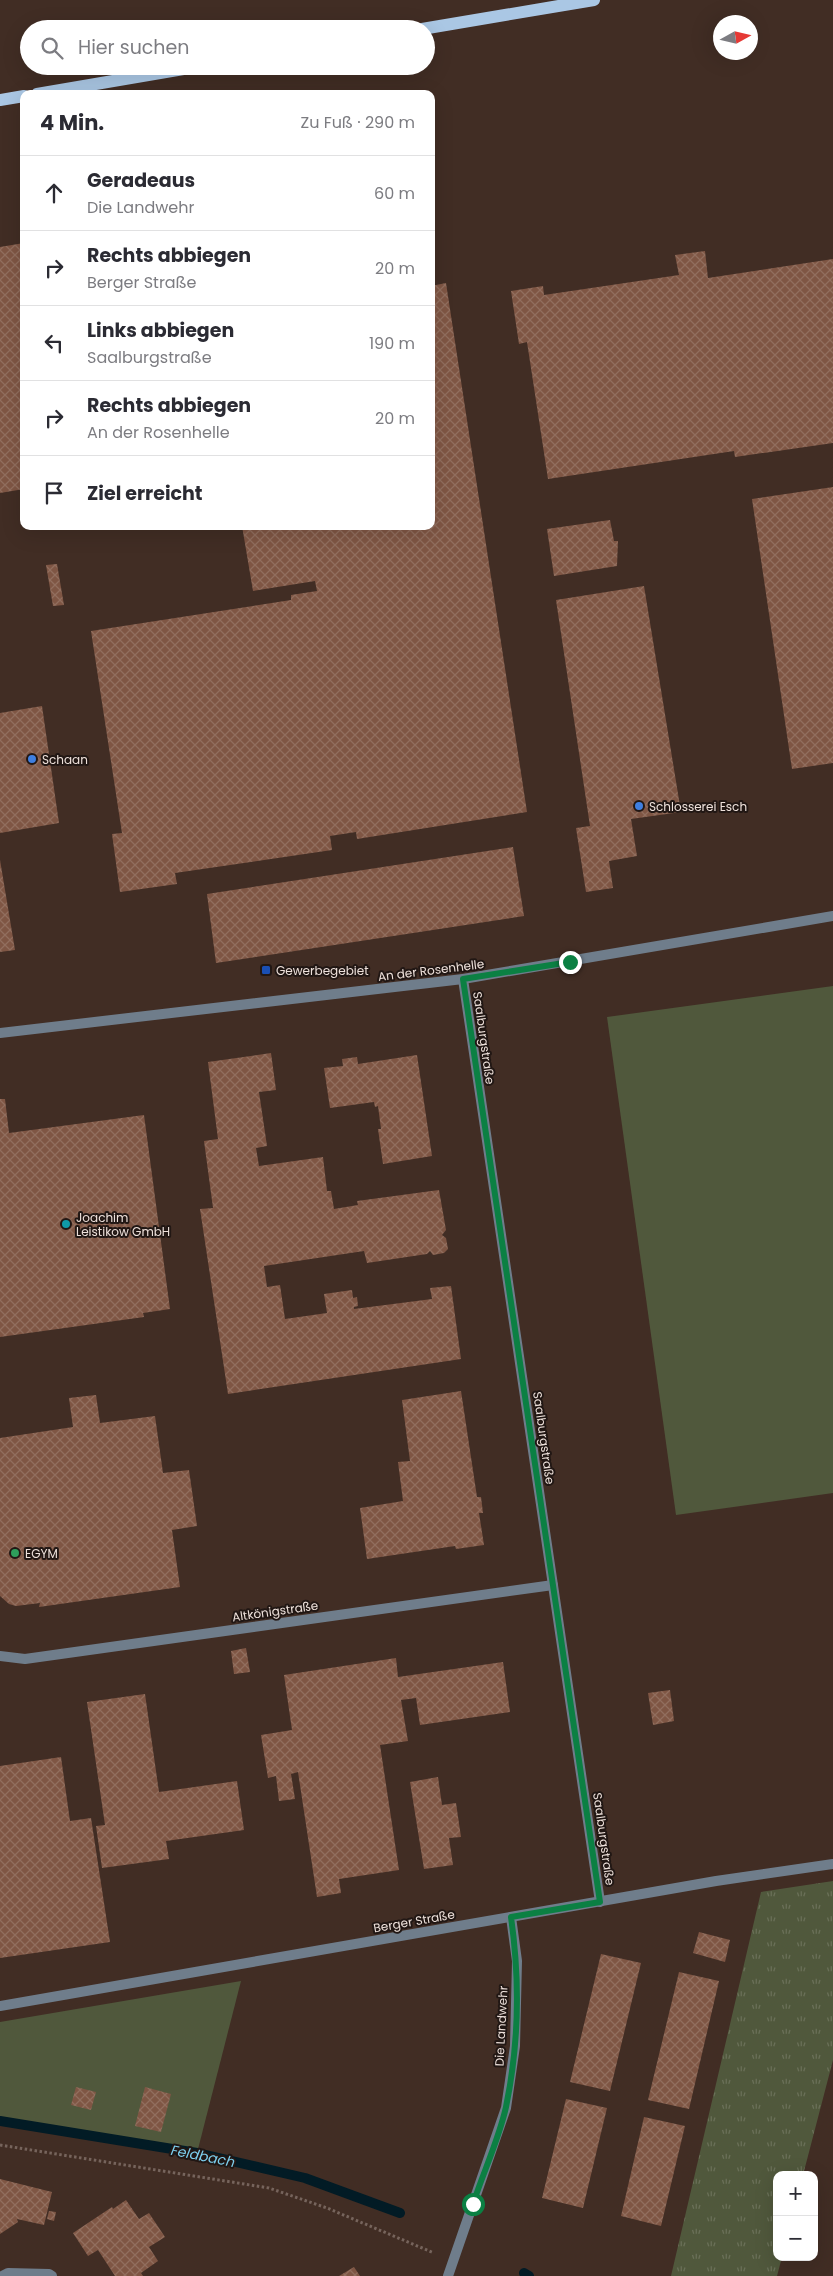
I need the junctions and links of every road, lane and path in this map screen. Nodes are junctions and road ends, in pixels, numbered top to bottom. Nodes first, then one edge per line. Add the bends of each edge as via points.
1 (594, 0) edge
2 (435, 27) edge
3 (148, 75) edge
4 (60, 90) edge
5 (20, 97) edge
6 (0, 100) edge
7 (833, 916) edge
8 (463, 979) junction
9 (0, 1033) edge
10 (553, 1585) junction
11 (0, 1656) edge
12 (833, 1864) edge
13 (600, 1902) junction
14 (511, 1917) junction
15 (0, 2006) edge
16 (0, 2145) edge
17 (453, 2261) junction
18 (2, 2276) edge
19 (52, 2276) edge
20 (448, 2276) edge

1 - 2 main road
3 - 4 main road
5 - 6 main road
7 - 8 street, An der Rosenhelle
8 - 9 street, An der Rosenhelle
8 - 10 street, Saalburgstraße
10 - 11 street, Altkönigstraße via 25,1659
10 - 13 street, Saalburgstraße
12 - 13 street, Berger Straße
13 - 14 street, Berger Straße
14 - 15 street, Berger Straße
14 - 17 street, Die Landwehr via 517,1961 515,2046 506,2108
16 - 17 path via 269,2188 327,2208
17 - 20 street, Die Landwehr
18 - 19 street via 8,2273

